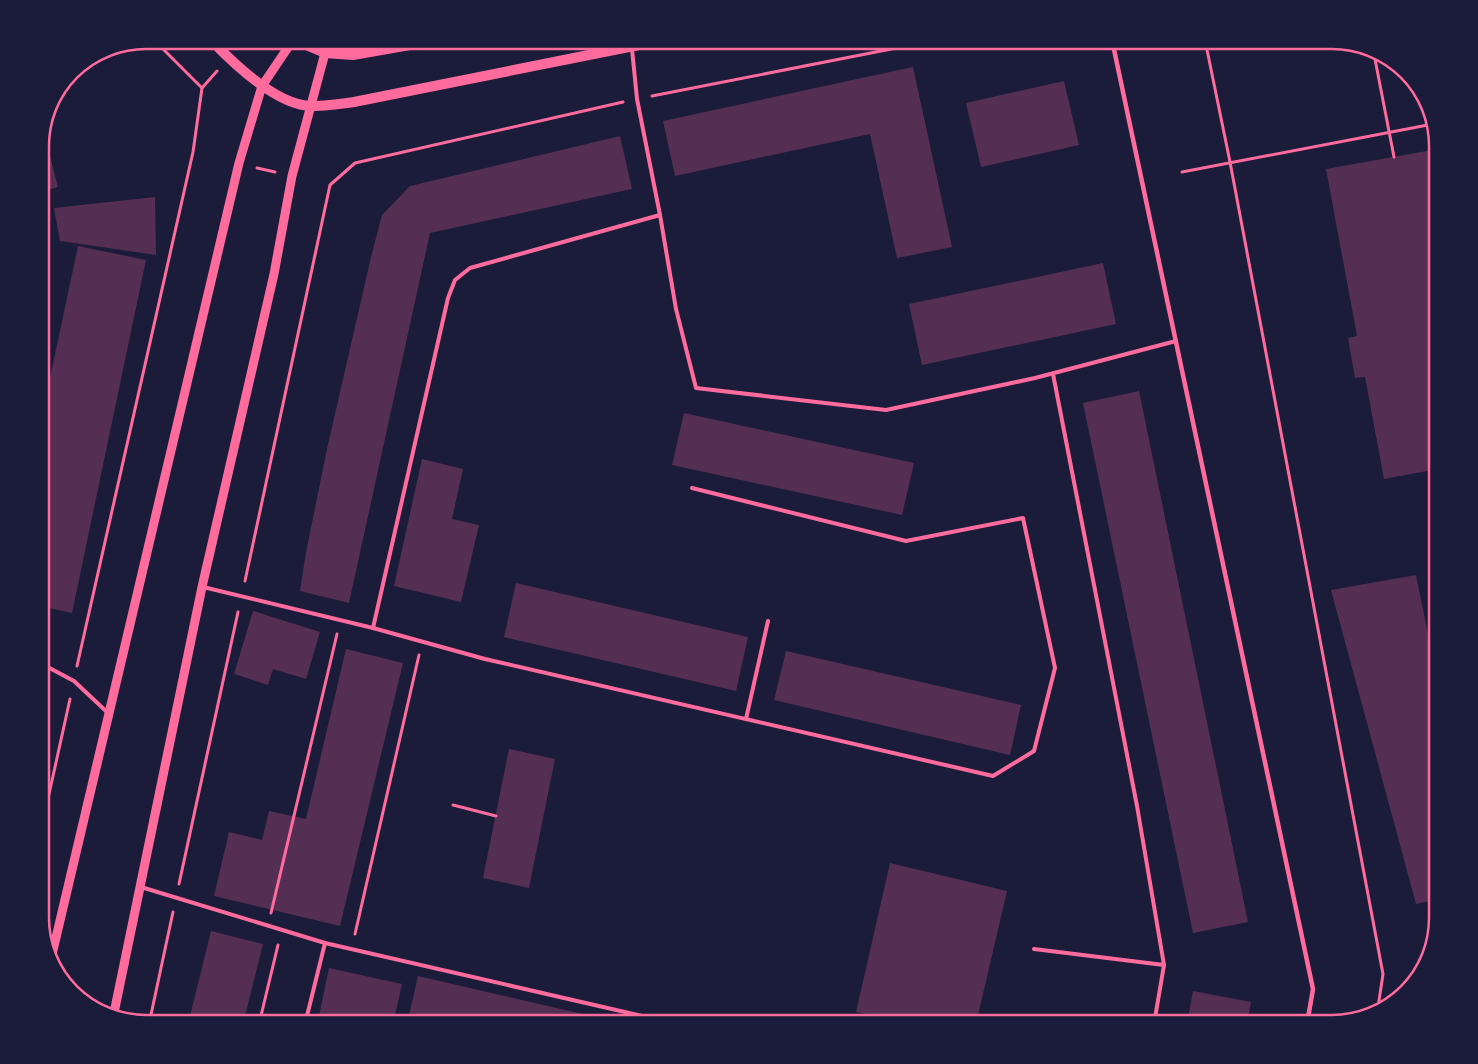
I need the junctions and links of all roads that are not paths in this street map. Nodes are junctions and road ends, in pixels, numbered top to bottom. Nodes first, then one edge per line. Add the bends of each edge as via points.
1 (220, 49) edge
2 (287, 49) edge
3 (315, 49) edge
4 (387, 49) edge
5 (617, 49) edge
6 (632, 49) edge
7 (1114, 49) edge
8 (325, 53) junction
9 (262, 86) junction
10 (310, 106) junction
11 (660, 214) junction
12 (1176, 341) junction
13 (1052, 374) junction
14 (692, 488) dead end
15 (202, 587) junction
16 (768, 621) dead end
17 (373, 628) junction
18 (49, 667) edge
19 (109, 715) junction
20 (746, 719) junction
21 (141, 887) junction
22 (325, 943) junction
23 (53, 948) edge
24 (1034, 949) dead end
25 (1164, 964) junction
26 (115, 1010) edge
27 (307, 1015) edge
28 (638, 1015) edge
29 (1156, 1015) edge
30 (1308, 1015) edge

1 - 9 main road
2 - 9 street
3 - 8 main road
4 - 8 main road via 353,55
5 - 10 main road via 354,102
6 - 11 lane via 637,99
7 - 12 street
8 - 10 street
9 - 10 main road via 284,98
9 - 19 street via 237,173
10 - 15 street
11 - 13 lane via 676,309 696,388 886,410
11 - 17 lane via 470,268 455,280 448,298
12 - 13 lane
12 - 30 street via 1313,989
13 - 25 lane via 1137,806
14 - 20 lane via 906,541 1023,518 1055,668 1034,750 993,776
15 - 17 lane
15 - 21 street
16 - 20 lane
17 - 20 lane via 485,659
18 - 19 lane via 74,681
19 - 23 street
21 - 22 lane
21 - 26 street
22 - 27 lane
22 - 28 lane
24 - 25 lane
25 - 29 lane

